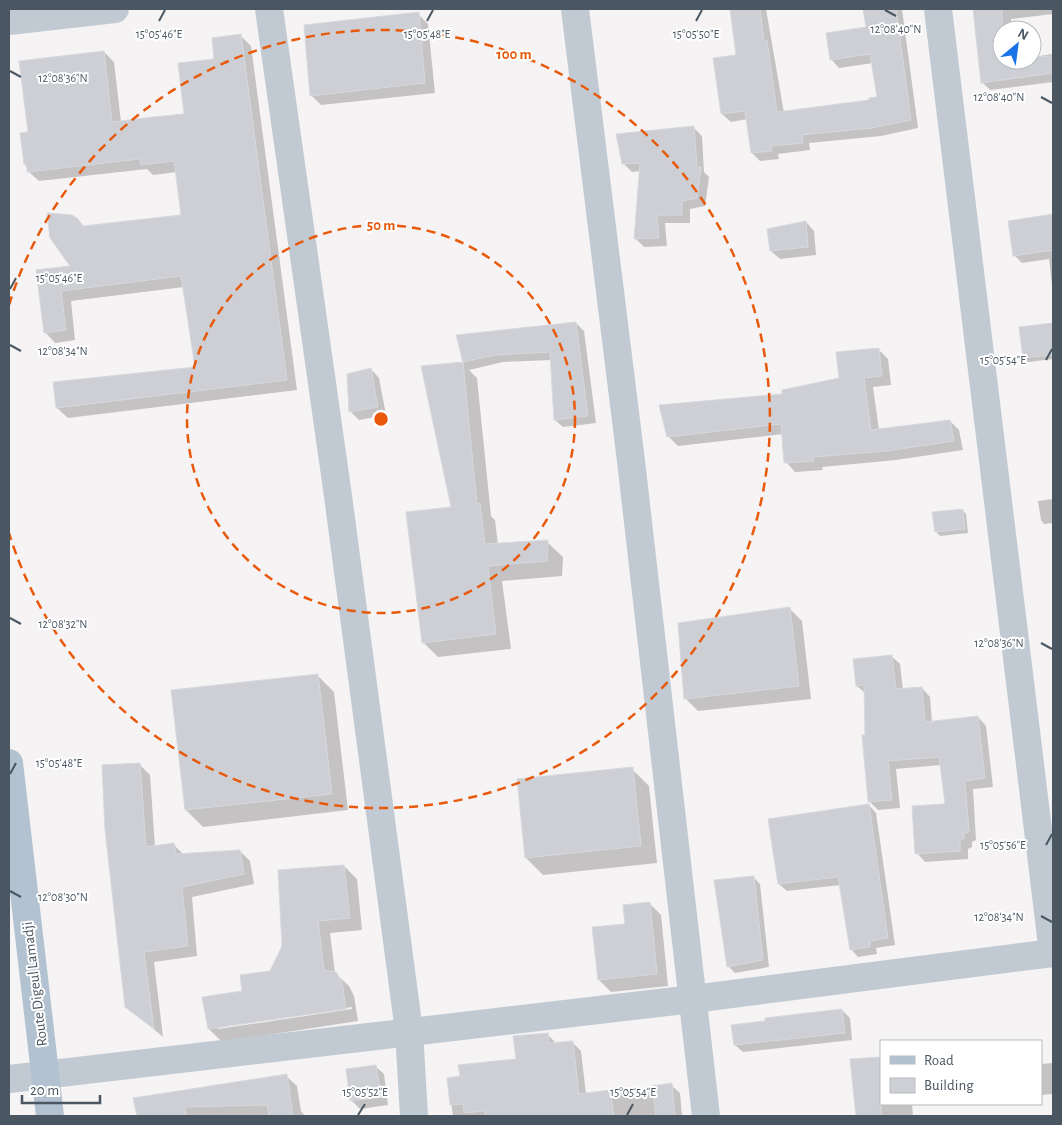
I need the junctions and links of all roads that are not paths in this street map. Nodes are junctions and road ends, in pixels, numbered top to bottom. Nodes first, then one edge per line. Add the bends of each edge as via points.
1 (115, 9) edge
2 (269, 9) edge
3 (575, 9) edge
4 (938, 9) edge
5 (9, 21) edge
6 (9, 763) edge
7 (1053, 953) edge
8 (693, 998) junction
9 (409, 1030) junction
10 (45, 1074) junction
11 (9, 1079) edge
12 (50, 1116) edge
13 (414, 1116) edge
14 (706, 1116) edge

1 - 5 street
2 - 9 street
3 - 8 street
4 - 7 street
6 - 10 main road, Route Digeul Lamadji
7 - 8 street
8 - 9 street
8 - 14 street
9 - 10 street
9 - 13 street
10 - 11 street
10 - 12 main road, Route Digeul Lamadji

